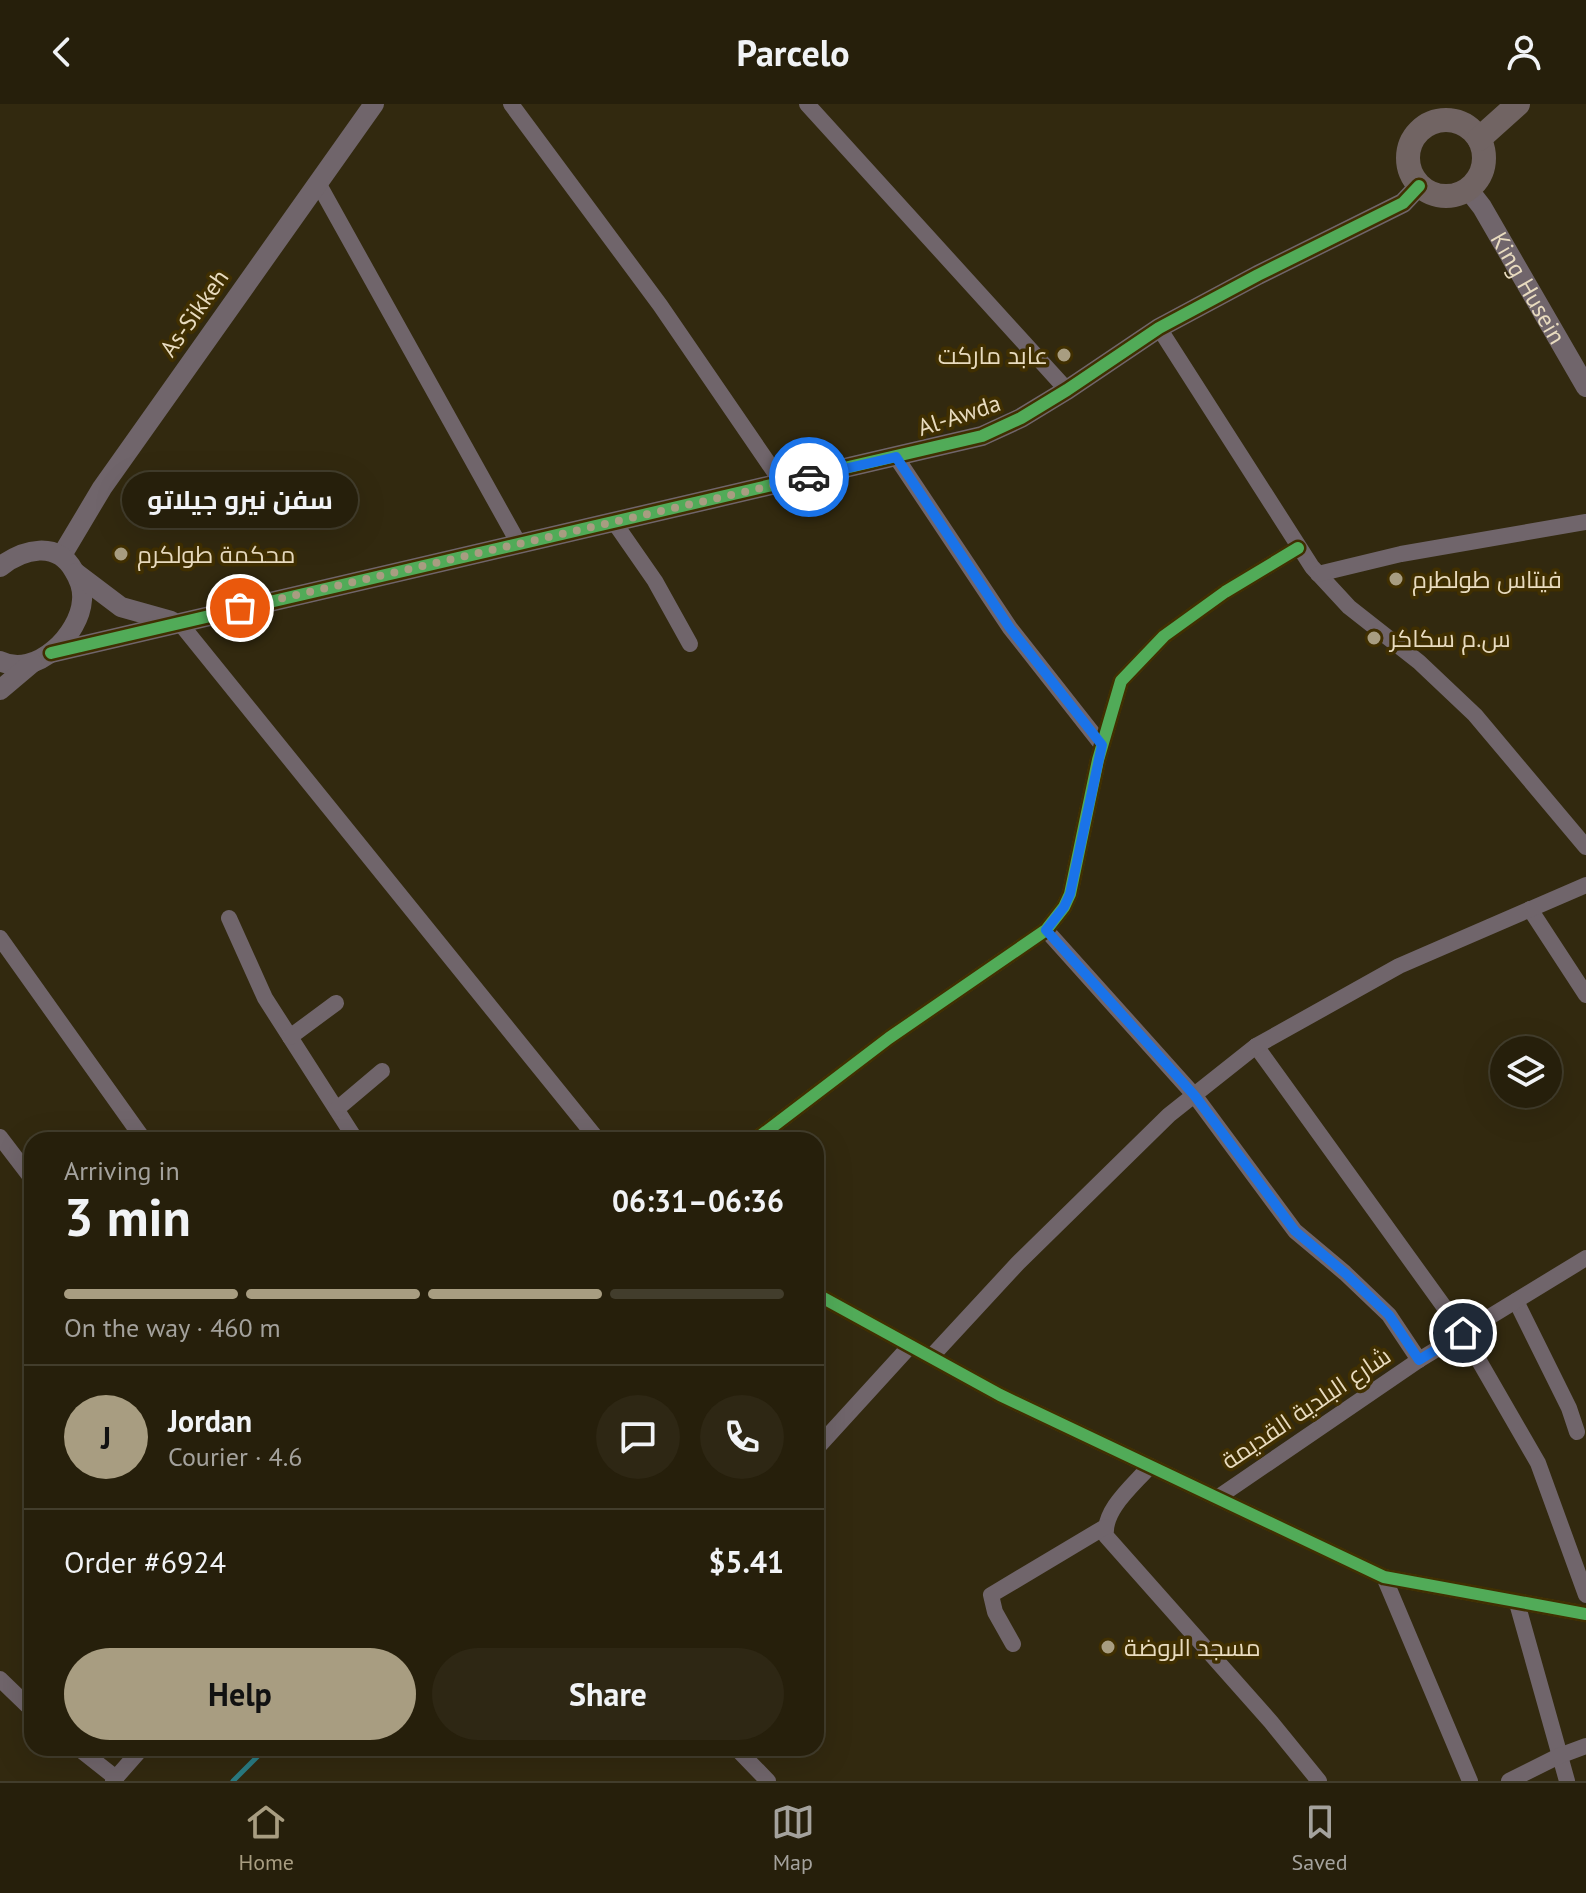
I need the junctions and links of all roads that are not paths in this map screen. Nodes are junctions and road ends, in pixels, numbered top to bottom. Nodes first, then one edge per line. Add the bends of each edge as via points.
1 (374, 104) edge
2 (511, 104) edge
3 (807, 104) edge
4 (1518, 104) edge
5 (1426, 113) edge
6 (1479, 139) junction
7 (318, 183) junction
8 (1419, 186) junction
9 (1468, 189) junction
10 (1159, 328) junction
11 (1586, 387) edge
12 (1067, 390) junction
13 (896, 457) junction
14 (782, 483) junction
15 (614, 522) junction
16 (1586, 522) edge
17 (519, 544) junction
18 (1298, 548) junction
19 (68, 563) junction
20 (0, 566) edge
21 (1318, 574) junction
22 (179, 622) junction
23 (690, 644) dead end
24 (51, 653) junction
25 (0, 661) edge
26 (32, 663) junction
27 (0, 690) edge
28 (1102, 745) junction
29 (1586, 847) edge
30 (1586, 885) edge
31 (1530, 909) junction
32 (229, 918) dead end
33 (1046, 930) junction
34 (0, 938) edge
35 (1586, 995) edge
36 (336, 1003) dead end
37 (290, 1037) junction
38 (1256, 1046) junction
39 (382, 1071) dead end
40 (1195, 1096) junction
41 (337, 1109) junction
42 (138, 1132) edge
43 (351, 1132) edge
44 (592, 1132) edge
45 (766, 1132) edge
46 (0, 1137) edge
47 (24, 1168) edge
48 (1586, 1258) edge
49 (824, 1298) edge
50 (1516, 1301) junction
51 (1463, 1333) junction
52 (910, 1346) junction
53 (931, 1357) junction
54 (1419, 1360) junction
55 (1577, 1432) dead end
56 (824, 1440) edge
57 (1150, 1466) junction
58 (1217, 1498) junction
59 (1105, 1527) junction
60 (1384, 1577) junction
61 (1586, 1595) edge
62 (1517, 1603) junction
63 (1586, 1614) edge
64 (1013, 1644) dead end
65 (0, 1679) edge
66 (24, 1702) edge
67 (1586, 1746) edge
68 (87, 1756) edge
69 (135, 1756) edge
70 (744, 1756) edge
71 (1559, 1756) junction
72 (114, 1779) edge
73 (768, 1781) edge
74 (1319, 1781) edge
75 (1470, 1781) edge
76 (1509, 1781) edge
77 (1567, 1781) edge

1 - 7 street, As-Sikkeh
2 - 14 street via 660,305
3 - 12 street
4 - 6 main road
5 - 6 main road via 1464,124
5 - 8 main road via 1409,145 1408,167
6 - 9 main road via 1482,172
7 - 17 street
7 - 19 street, As-Sikkeh via 102,488
8 - 9 main road via 1448,197
8 - 10 street, Al-Awda via 1403,203
9 - 11 street, King Husein
10 - 12 street, Al-Awda
10 - 18 street
12 - 13 street, Al-Awda via 982,436
13 - 14 street, Al-Awda
13 - 28 street via 1010,628
14 - 15 street, Al-Awda
15 - 17 street, Al-Awda
15 - 23 street
16 - 21 street
17 - 22 street, Al-Awda
18 - 21 street
18 - 28 street via 1164,636 1121,681
19 - 20 street via 35,550
19 - 22 street via 121,607
19 - 24 street via 80,583 82,600 65,639
21 - 29 street via 1475,715
22 - 24 street, Al-Awda
22 - 44 street
24 - 26 street
25 - 26 street
26 - 27 street
28 - 33 street via 1070,894
30 - 31 street
31 - 35 street
31 - 38 street via 1399,966
32 - 37 street via 265,998
33 - 40 street
33 - 45 street via 889,1038
34 - 42 street
36 - 37 street
37 - 41 street
38 - 40 street
38 - 51 street
39 - 41 street
40 - 53 street via 1169,1115 1018,1263
40 - 54 street via 1295,1231 1389,1315
41 - 43 street
46 - 47 street
48 - 50 street, شارع البلدية القديمة
49 - 52 street
50 - 51 street, شارع البلدية القديمة
50 - 55 street
51 - 54 street, شارع البلدية القديمة
51 - 61 street via 1538,1463
52 - 53 street
52 - 56 street
53 - 57 street
54 - 58 street, شارع البلدية القديمة
57 - 58 street
57 - 59 street
58 - 60 street
59 - 64 street via 991,1595
59 - 74 street via 1110,1543
60 - 62 street
60 - 75 street
62 - 63 street
62 - 71 street
65 - 66 street
67 - 71 street
68 - 72 street
69 - 72 street
70 - 73 street
71 - 76 street
71 - 77 street

